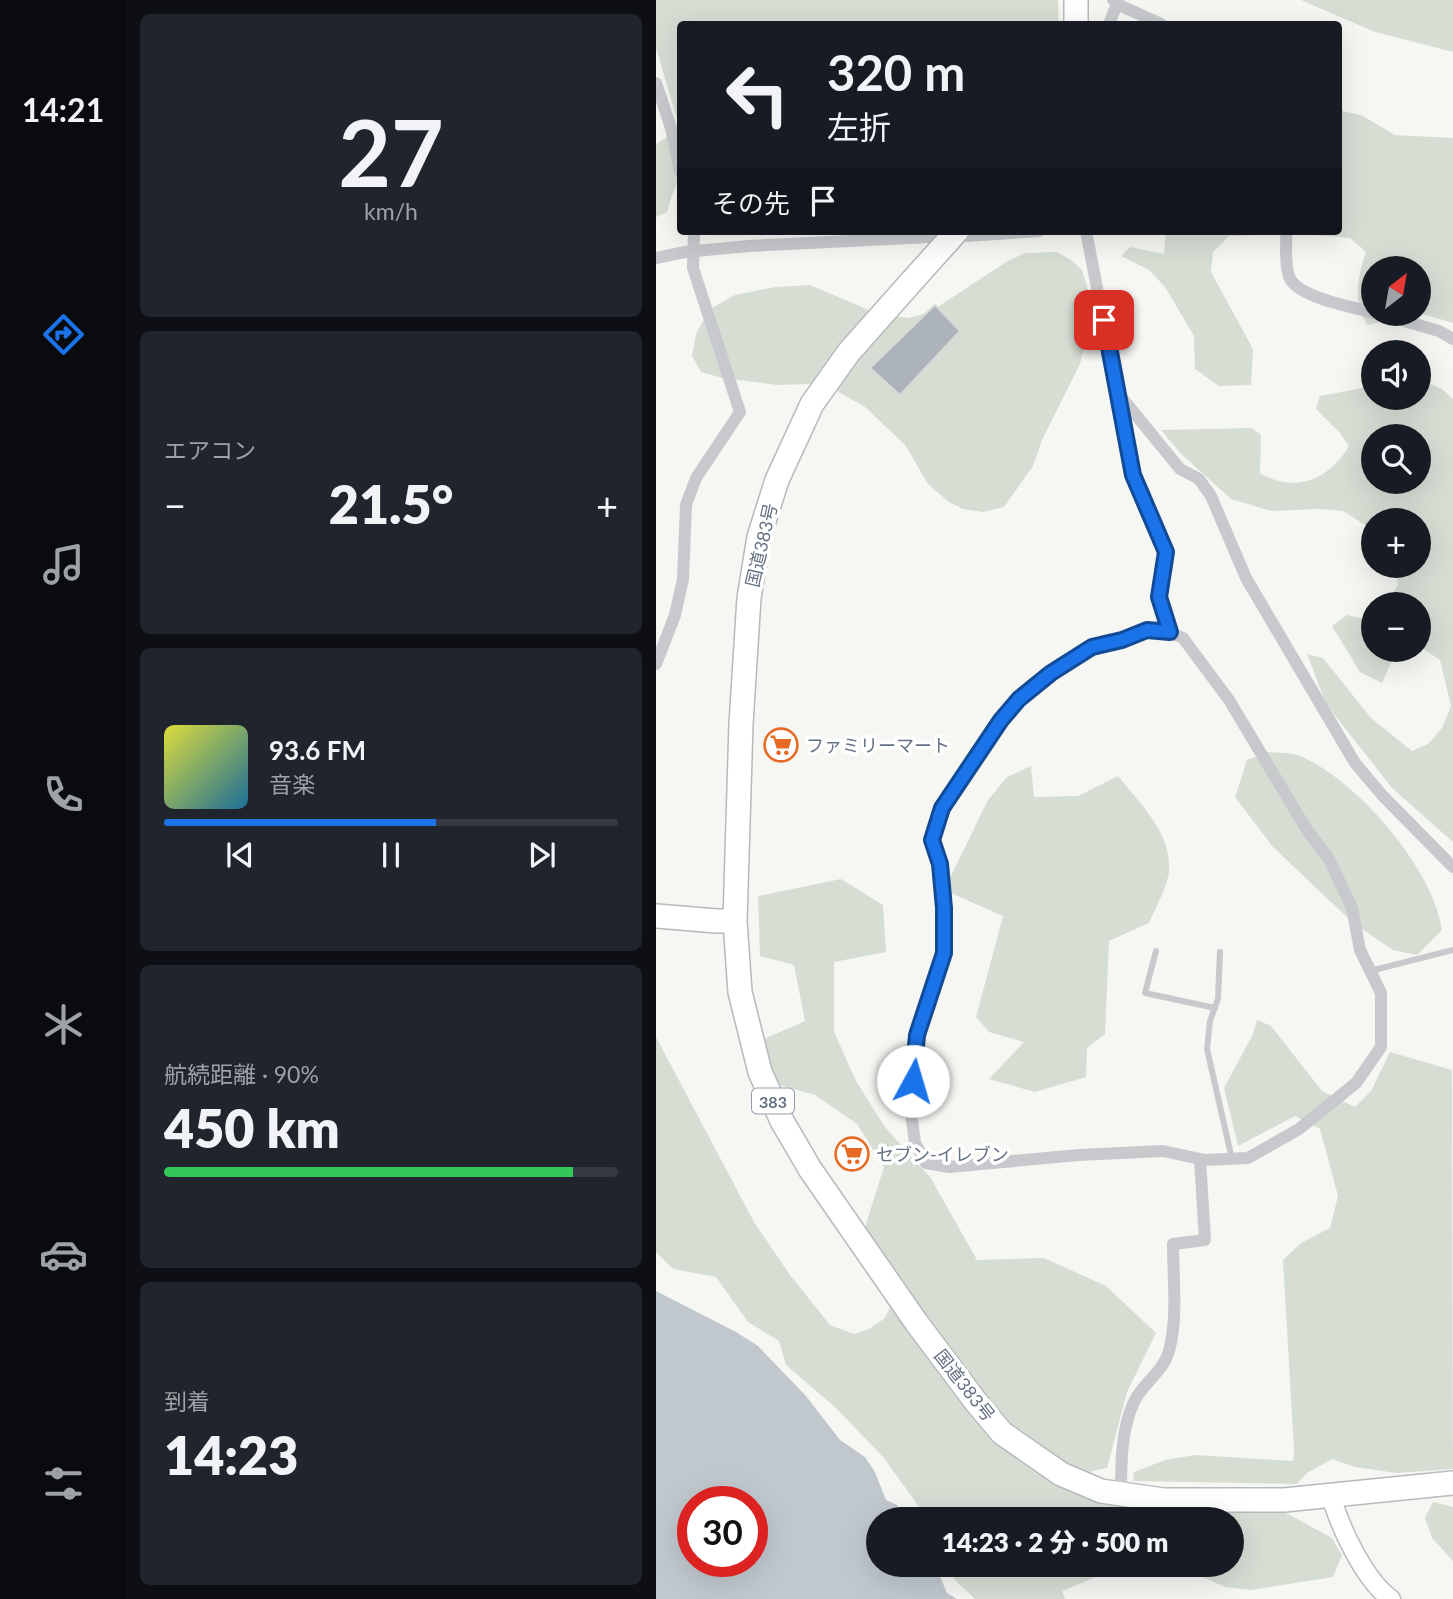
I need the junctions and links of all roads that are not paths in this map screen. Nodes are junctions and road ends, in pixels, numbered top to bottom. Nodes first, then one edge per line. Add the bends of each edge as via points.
1 (1076, 0) edge
2 (1115, 2) edge
3 (1076, 21) edge
4 (1110, 21) edge
5 (1155, 21) edge
6 (656, 83) edge
7 (677, 157) edge
8 (694, 235) edge
9 (962, 235) edge
10 (1087, 235) edge
11 (1287, 235) edge
12 (931, 237) dead end
13 (694, 251) junction
14 (656, 258) edge
15 (1361, 309) edge
16 (1421, 326) edge
17 (1453, 339) edge
18 (1118, 393) junction
19 (1170, 632) junction
20 (656, 664) edge
21 (1453, 867) edge
22 (656, 916) edge
23 (726, 921) junction
24 (1453, 950) edge
25 (1156, 951) dead end
26 (1220, 952) dead end
27 (1370, 971) junction
28 (1215, 1008) junction
29 (1200, 1159) junction
30 (1232, 1159) junction
31 (1453, 1483) edge
32 (1122, 1494) junction
33 (1331, 1496) junction
34 (1391, 1599) edge

1 - 3 highway
2 - 4 street
2 - 5 street
6 - 7 street
8 - 13 street
9 - 23 highway, 国道383号 / 383, bridge via 912,281 849,352 812,404 777,480 759,537 748,612
10 - 18 street
11 - 15 street via 1289,278 1296,288
12 - 13 street
13 - 14 street
13 - 20 street via 693,268 739,412 696,478 686,505 683,579
16 - 17 street
18 - 19 street via 1133,475 1166,552 1159,597
18 - 21 street via 1180,469 1199,479 1211,496 1246,578 1355,763
19 - 27 street via 1183,638 1229,700 1329,859 1352,908 1360,950
19 - 29 street via 1147,630 1092,647 1051,673 1001,720 942,808 932,840 940,864 944,953 917,1035 911,1112 916,1143 926,1163 949,1167 1163,1151
22 - 23 highway
23 - 32 highway, 国道383号 / 383 via 760,1072 810,1169 924,1332 1002,1433 1061,1474 1101,1491
24 - 27 lane
25 - 28 lane via 1145,993
26 - 28 lane
27 - 30 street via 1381,993 1381,1047 1356,1083 1299,1129 1248,1158
28 - 30 lane via 1207,1049
29 - 30 street
29 - 32 street via 1205,1240 1173,1244 1169,1353 1133,1403 1121,1452
31 - 33 highway, 国道383号 / 383
32 - 33 highway, 国道383号 / 383 via 1163,1500
33 - 34 street via 1366,1572

